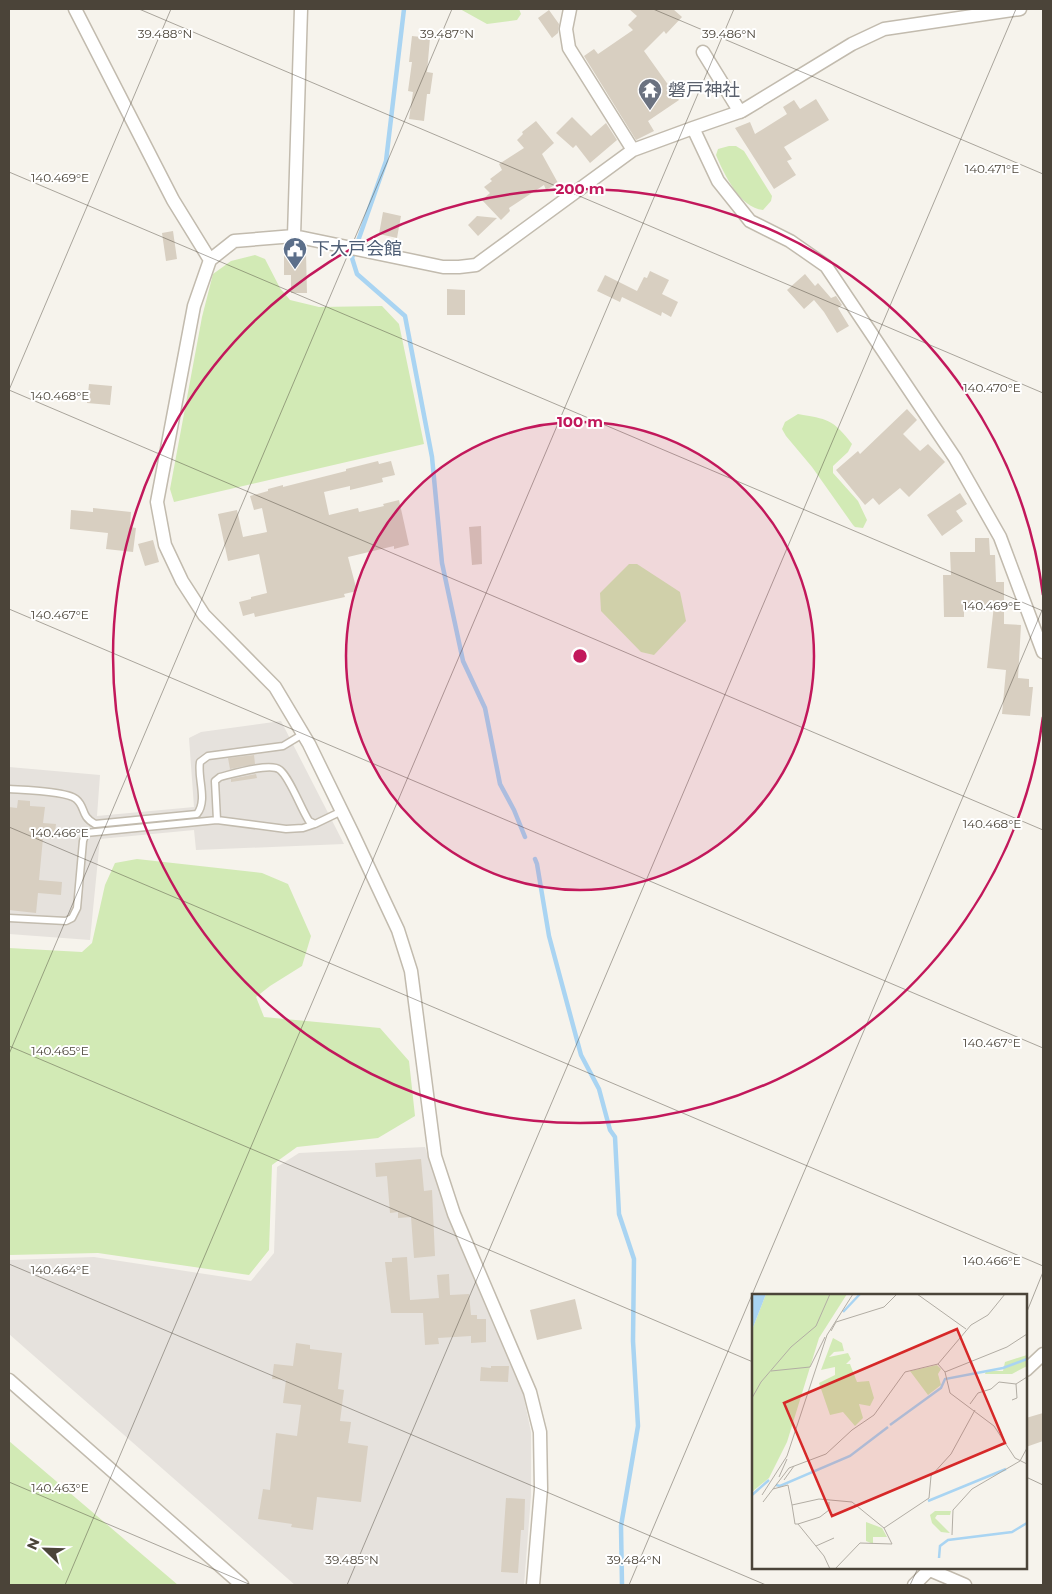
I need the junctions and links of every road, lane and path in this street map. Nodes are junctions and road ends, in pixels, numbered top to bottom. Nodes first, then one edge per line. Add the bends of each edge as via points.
1 (75, 9) edge
2 (301, 9) edge
3 (570, 9) edge
4 (1020, 9) edge
5 (704, 52) dead end
6 (740, 112) junction
7 (693, 128) junction
8 (633, 150) junction
9 (294, 236) junction
10 (210, 260) junction
11 (1043, 652) edge
12 (302, 734) junction
13 (9, 789) edge
14 (342, 811) junction
15 (217, 820) junction
16 (315, 824) junction
17 (9, 918) edge
18 (1043, 1354) edge
19 (1027, 1369) edge
20 (9, 1380) edge
21 (930, 1569) edge
22 (242, 1585) edge
23 (533, 1585) edge
24 (914, 1585) edge
25 (965, 1585) edge

1 - 10 street via 173,200
2 - 9 street
3 - 8 street via 566,29 569,48
4 - 6 street via 884,29 852,44
5 - 6 street
6 - 7 street
7 - 8 street
7 - 11 street via 718,181 750,221 790,241 826,266 955,458 1000,537
8 - 9 street via 476,265 443,267
9 - 10 street via 234,241
10 - 12 street via 194,306 157,502 165,545 182,581 204,615 275,687
12 - 13 lane via 283,746 208,756 200,762 202,808 198,814 95,824 88,820 76,799 67,795
12 - 14 street
14 - 16 lane
14 - 23 street via 398,930 411,971 435,1156 454,1214 530,1392 540,1432
15 - 16 lane via 286,829
15 - 16 lane via 215,781 220,777 269,767 280,769 309,821
15 - 17 lane via 86,833 77,908 72,918 66,921
18 - 19 street
20 - 22 street
21 - 24 street
21 - 25 street

